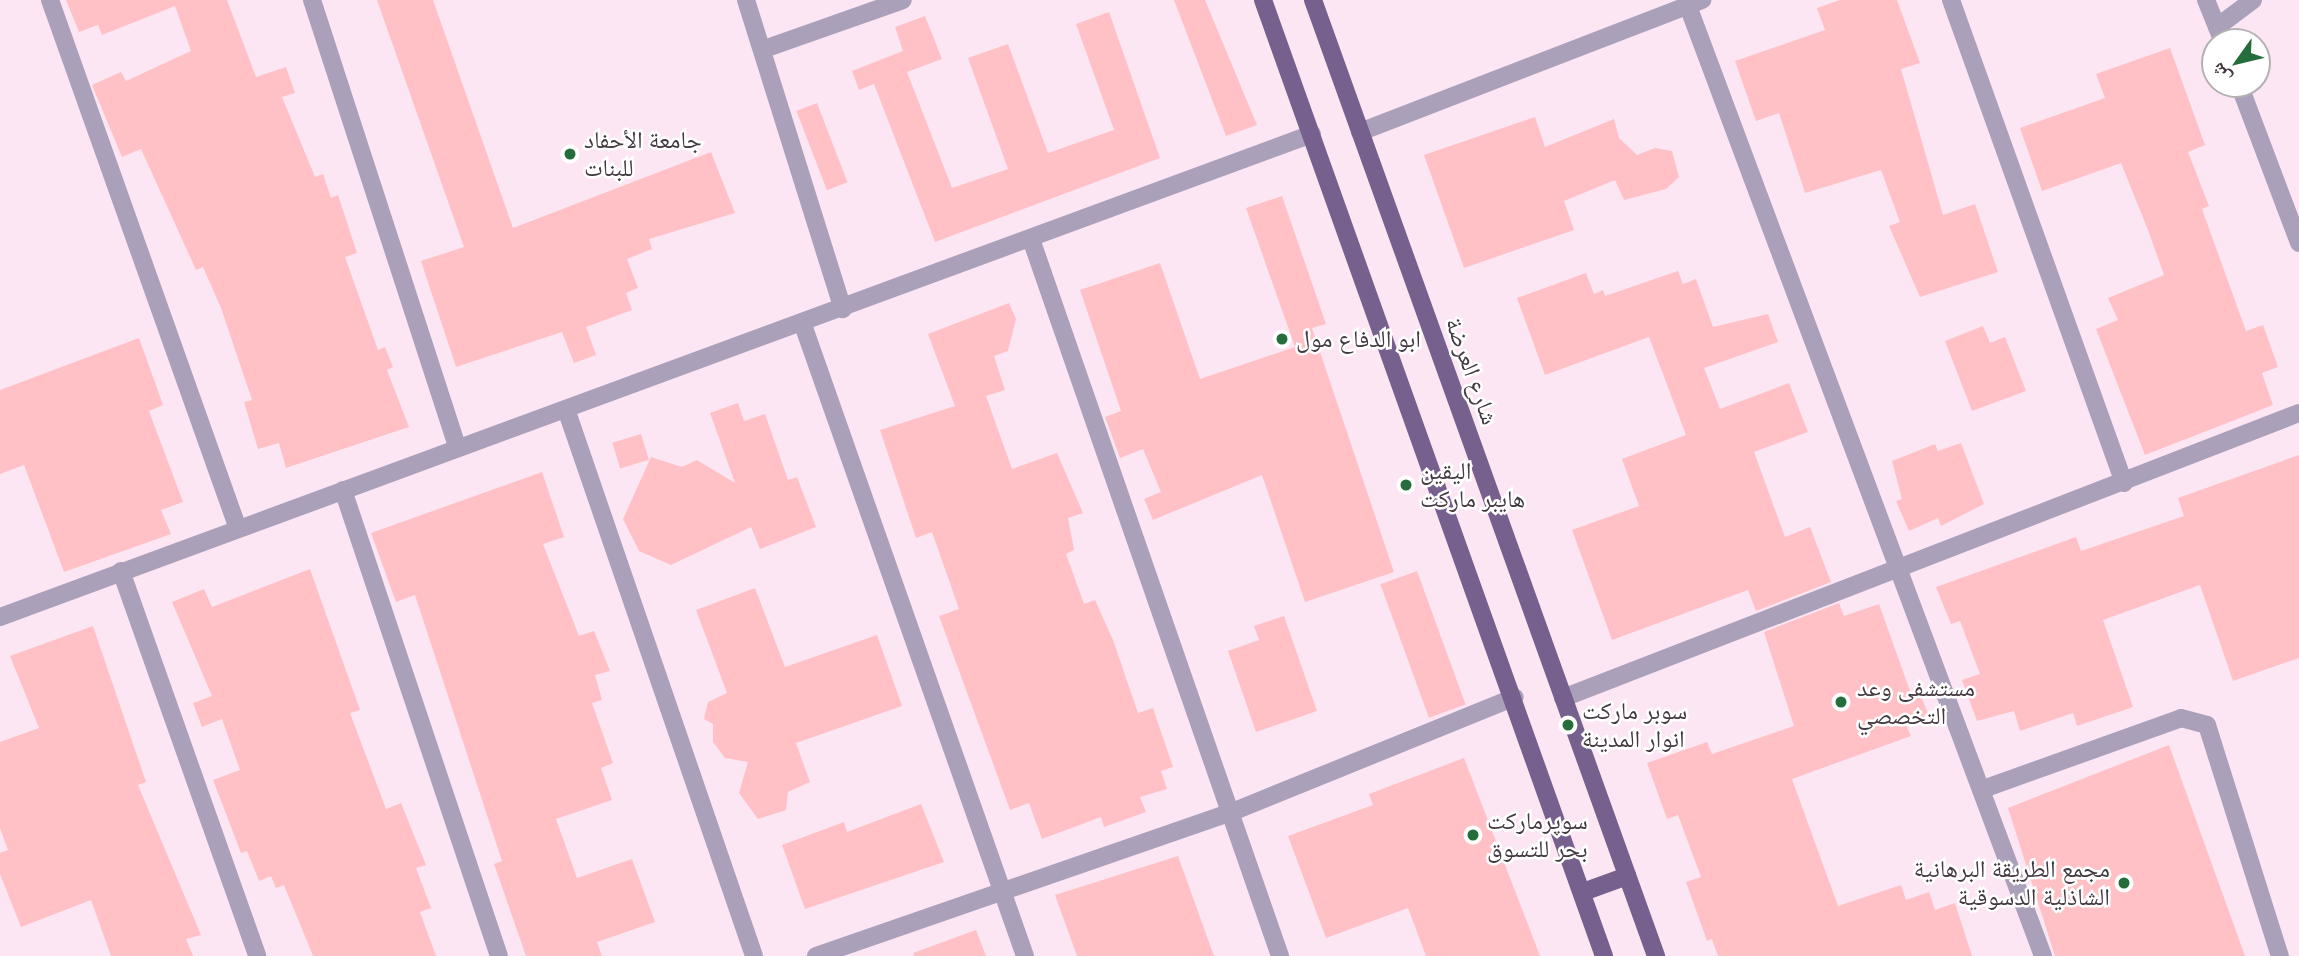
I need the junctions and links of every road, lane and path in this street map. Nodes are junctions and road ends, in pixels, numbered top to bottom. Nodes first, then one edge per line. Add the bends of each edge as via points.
1 (50, 0) edge
2 (312, 0) edge
3 (746, 0) edge
4 (903, 0) edge
5 (1263, 0) edge
6 (1313, 0) edge
7 (1951, 0) edge
8 (2206, 0) edge
9 (2253, 0) edge
10 (1695, 3) edge
11 (2218, 28) edge
12 (2226, 28) edge
13 (764, 49) junction
14 (2244, 98) edge
15 (1360, 132) junction
16 (1312, 134) junction
17 (1031, 240) junction
18 (2299, 243) edge
19 (843, 309) junction
20 (802, 322) junction
21 (566, 409) junction
22 (2299, 413) edge
23 (457, 446) junction
24 (2124, 483) junction
25 (343, 490) junction
26 (237, 526) junction
27 (1899, 568) junction
28 (121, 571) junction
29 (0, 617) edge
30 (1514, 696) junction
31 (1563, 698) junction
32 (1986, 788) junction
33 (1233, 812) junction
34 (1627, 876) junction
35 (1002, 890) junction
36 (1583, 892) junction
37 (257, 956) edge
38 (499, 956) edge
39 (754, 956) edge
40 (816, 956) edge
41 (1025, 956) edge
42 (1280, 956) edge
43 (1604, 956) edge
44 (1657, 956) edge
45 (2043, 956) edge
46 (2280, 956) edge

1 - 26 street
2 - 23 street
3 - 13 street
4 - 13 street
5 - 16 main road
6 - 15 main road, شارع العرضة
7 - 24 street
8 - 11 street
9 - 12 street
10 - 15 street
10 - 27 street
13 - 19 street
14 - 18 street
15 - 31 main road, شارع العرضة
16 - 17 street
16 - 30 main road
17 - 19 street
17 - 33 street
19 - 20 street
20 - 21 street
20 - 35 street
21 - 23 street
21 - 39 street
22 - 24 street
23 - 25 street
24 - 27 street
25 - 26 street
25 - 38 street
26 - 28 street
27 - 31 street
27 - 32 street
28 - 29 street
28 - 37 street
30 - 33 street
30 - 36 main road
31 - 34 main road, شارع العرضة
32 - 45 street
32 - 46 street via 2181,718 2207,725
33 - 35 street
33 - 42 street
34 - 36 main road
34 - 44 main road, شارع العرضة
35 - 40 street
35 - 41 street
36 - 43 main road

